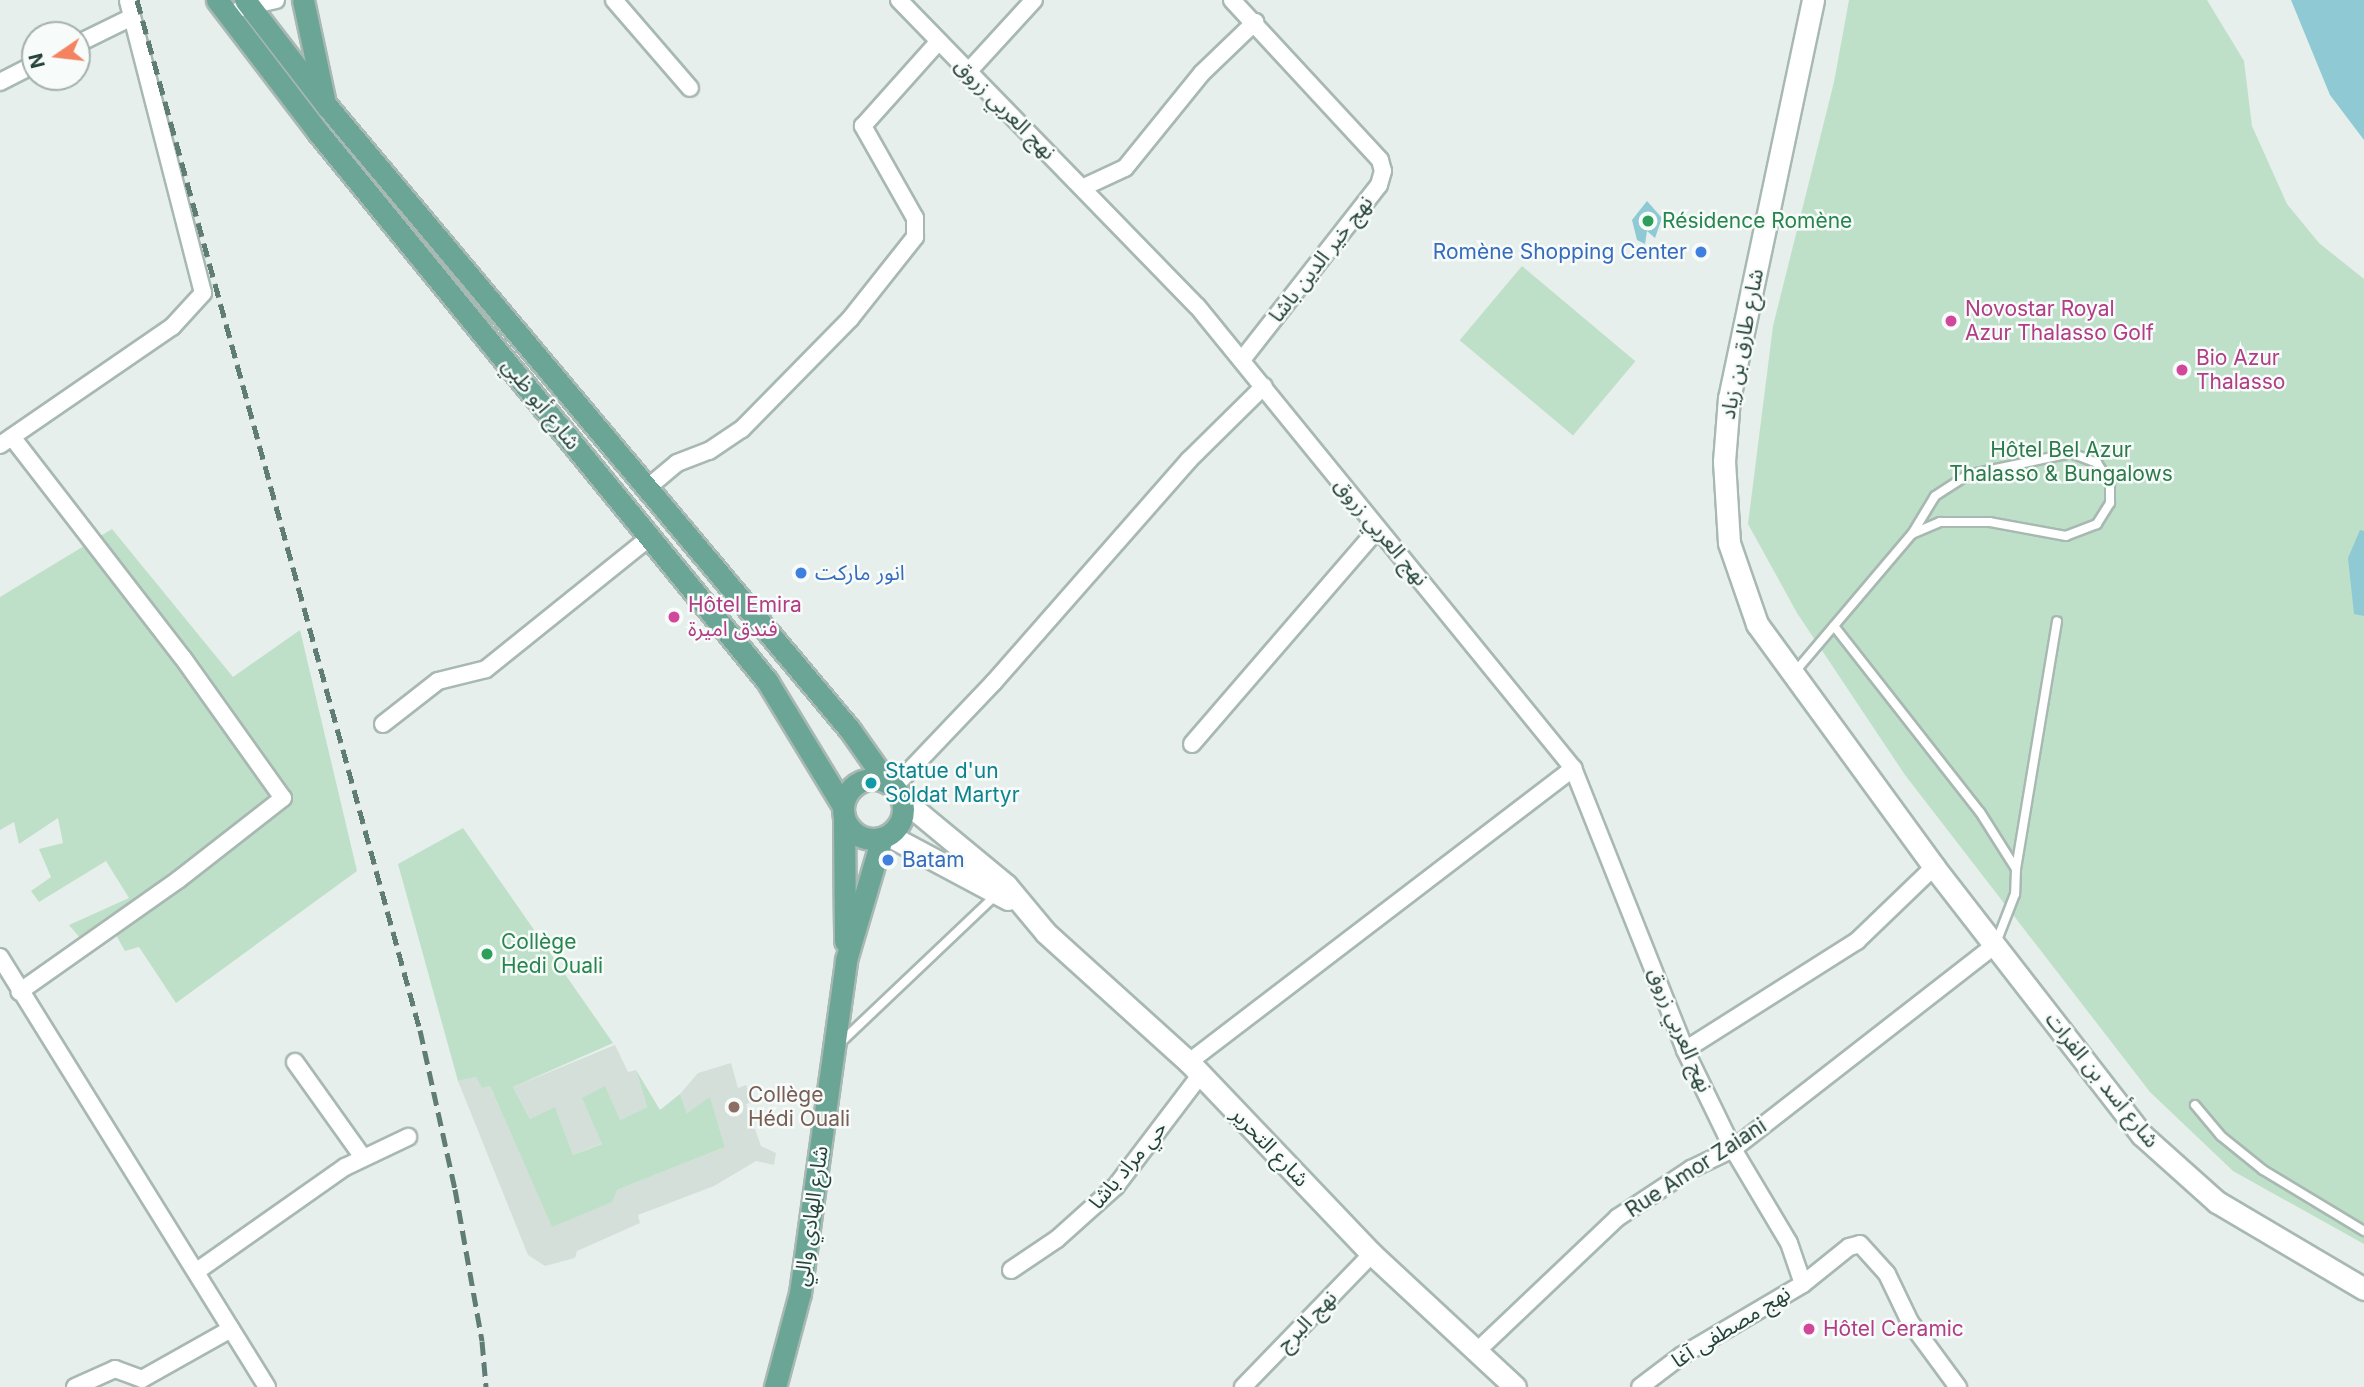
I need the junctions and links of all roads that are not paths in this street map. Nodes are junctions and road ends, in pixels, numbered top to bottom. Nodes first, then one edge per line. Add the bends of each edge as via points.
1 (128, 0) edge
2 (276, 0) edge
3 (303, 0) edge
4 (614, 0) edge
5 (899, 0) edge
6 (1034, 0) edge
7 (1232, 0) edge
8 (1813, 0) edge
9 (247, 3) edge
10 (222, 6) edge
11 (132, 17) junction
12 (1255, 22) junction
13 (91, 37) edge
14 (938, 41) junction
15 (21, 71) edge
16 (967, 72) junction
17 (0, 82) edge
18 (690, 88) dead end
19 (326, 105) junction
20 (1084, 187) junction
21 (1242, 360) junction
22 (1264, 386) junction
23 (588, 419) junction
24 (568, 436) junction
25 (6, 441) edge
26 (646, 489) junction
27 (1377, 530) junction
28 (1912, 534) junction
29 (650, 537) junction
30 (2057, 621) dead end
31 (1834, 626) junction
32 (1793, 674) junction
33 (383, 724) dead end
34 (1192, 744) dead end
35 (1573, 768) junction
36 (894, 789) junction
37 (843, 812) junction
38 (885, 836) junction
39 (1934, 867) junction
40 (2016, 869) junction
41 (1002, 889) junction
42 (1995, 946) junction
43 (0, 957) edge
44 (846, 960) junction
45 (19, 992) junction
46 (835, 1048) junction
47 (1685, 1050) junction
48 (295, 1062) dead end
49 (1195, 1068) junction
50 (2195, 1105) dead end
51 (408, 1137) dead end
52 (1733, 1149) junction
53 (362, 1156) junction
54 (2364, 1231) edge
55 (1372, 1254) junction
56 (1011, 1270) dead end
57 (197, 1271) junction
58 (1803, 1284) junction
59 (2364, 1289) edge
60 (231, 1329) junction
61 (1476, 1352) junction
62 (75, 1387) edge
63 (267, 1387) edge
64 (775, 1387) edge
65 (1243, 1387) edge
66 (1515, 1387) edge
67 (1640, 1387) edge
68 (1958, 1387) edge

1 - 11 street
2 - 9 street
3 - 19 main road
4 - 18 street
5 - 14 street, نهج العربي زروق
6 - 16 street
7 - 12 street, نهج خير الدين باشا
8 - 32 street, شارع طارق بن زياد via 1729,398 1724,461 1729,543 1743,590 1757,624
9 - 10 street, شارع أبو ظبي
9 - 19 main road, شارع أبو ظبي
10 - 24 main road, شارع أبو ظبي via 317,131
11 - 13 street
11 - 25 street via 203,293 172,327
12 - 20 street via 1202,73 1125,168
12 - 21 street, نهج خير الدين باشا via 1380,160 1383,171 1379,185
14 - 16 street, نهج العربي زروق
14 - 26 street via 863,126 915,218 915,237 850,319 742,429 709,452 677,463
15 - 17 street
16 - 20 street, نهج العربي زروق
19 - 23 main road, شارع أبو ظبي
20 - 21 street, نهج العربي زروق
21 - 22 street, نهج العربي زروق
22 - 27 street, نهج العربي زروق
22 - 36 street via 1189,460
23 - 24 main road
23 - 26 main road, شارع أبو ظبي
24 - 29 main road, شارع أبو ظبي
25 - 45 street via 183,659 283,799
26 - 36 main road, شارع أبو ظبي via 850,730
27 - 34 street
27 - 35 street, نهج العربي زروق
28 - 28 lane via 1940,522 1990,522 2066,536 2097,524 2110,503 2110,483 2097,463 2071,453 1967,475 1935,496
28 - 31 lane
29 - 33 street via 486,669 438,681
29 - 37 main road, شارع أبو ظبي via 766,681
30 - 40 lane
31 - 32 lane
31 - 40 lane via 1980,812
32 - 39 street, شارع طارق بن زياد
35 - 47 street, نهج العربي زروق
35 - 49 street, حي مراد باشا via 1292,979
36 - 37 main road via 874,778 853,785
36 - 38 main road via 901,820
36 - 41 street, شارع التحرير
37 - 38 main road via 859,835
37 - 44 main road, شارع الهادي والي
38 - 41 street, شارع التحرير
38 - 44 main road, شارع الهادي والي
39 - 42 street, شارع طارق بن زياد
39 - 47 street via 1857,941
40 - 42 lane via 2015,894
41 - 46 lane
41 - 49 street, شارع التحرير
42 - 52 street, Rue Amor Zaiani
42 - 59 street, شارع أسد بن الفرات via 2142,1135 2217,1202
43 - 45 street
44 - 46 main road, شارع الهادي والي
45 - 57 street
46 - 64 main road, شارع الهادي والي via 800,1293
47 - 52 street, نهج العربي زروق
48 - 53 street
49 - 55 street, شارع التحرير
49 - 56 street, حي مراد باشا via 1116,1186 1058,1239
50 - 54 lane via 2221,1136 2263,1170
51 - 53 street
52 - 58 street, نهج مصطفى آغا via 1779,1223
52 - 61 street, Rue Amor Zaiani via 1691,1169 1617,1219
53 - 57 street
55 - 61 street, شارع التحرير
55 - 65 street, نهج البرج
57 - 60 street
58 - 67 street, نهج مصطفى آغا via 1681,1356
58 - 68 street via 1849,1247 1860,1244 1887,1274 1910,1322
60 - 62 street via 142,1379 115,1369
60 - 63 street
61 - 66 street, شارع التحرير

